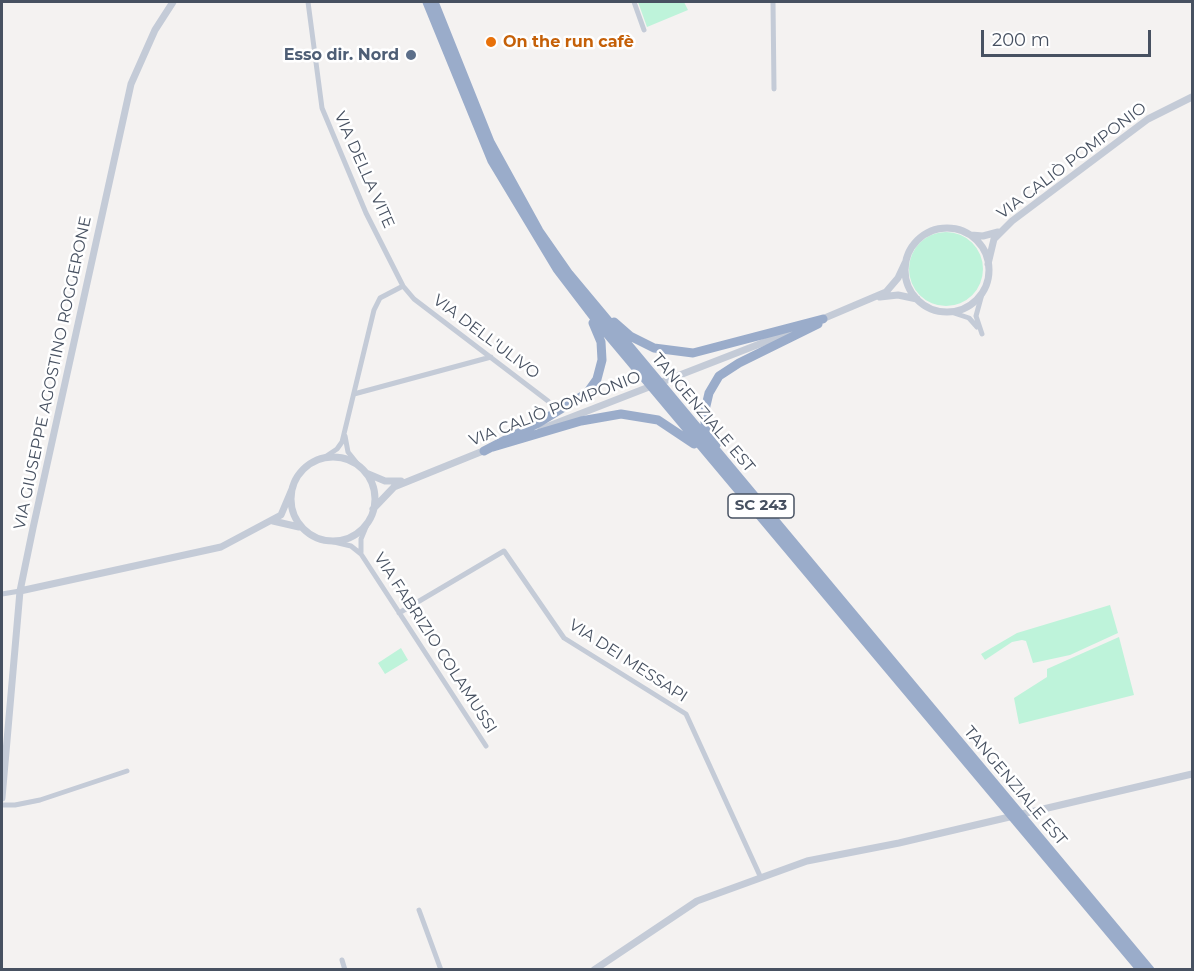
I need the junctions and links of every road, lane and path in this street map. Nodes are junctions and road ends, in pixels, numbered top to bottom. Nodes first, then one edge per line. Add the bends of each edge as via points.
1 (172, 2) edge
2 (308, 2) edge
3 (427, 2) edge
4 (434, 2) edge
5 (634, 2) edge
6 (773, 2) edge
7 (644, 30) dead end
8 (774, 89) dead end
9 (1192, 98) edge
10 (1001, 231) junction
11 (968, 234) junction
12 (905, 264) junction
13 (988, 264) junction
14 (557, 269) junction
15 (569, 274) junction
16 (403, 286) junction
17 (982, 294) junction
18 (875, 298) junction
19 (917, 300) junction
20 (951, 312) junction
21 (825, 318) junction
22 (491, 357) junction
23 (354, 394) junction
24 (548, 401) dead end
25 (345, 432) junction
26 (488, 449) junction
27 (325, 457) junction
28 (363, 470) junction
29 (413, 478) junction
30 (292, 489) junction
31 (742, 495) junction
32 (756, 500) junction
33 (374, 509) junction
34 (270, 522) junction
35 (368, 522) junction
36 (302, 528) junction
37 (330, 541) junction
38 (361, 554) junction
39 (20, 591) junction
40 (2, 594) edge
41 (399, 614) junction
42 (486, 746) dead end
43 (127, 771) dead end
44 (1192, 774) edge
45 (2, 798) edge
46 (2, 805) edge
47 (761, 878) junction
48 (419, 910) dead end
49 (342, 960) dead end
50 (345, 969) edge
51 (441, 969) edge
52 (594, 969) edge
53 (1141, 969) edge
54 (1150, 969) edge

1 - 39 street, VIA GIUSEPPE AGOSTINO ROGGERONE via 144,51 131,84
2 - 16 street, VIA DELLA VITE via 322,108 366,213
3 - 14 highway, TANGENZIALE EST / SC 243 via 492,161
4 - 15 highway, TANGENZIALE EST / SC 243 via 490,142 539,231
5 - 7 street
6 - 8 street
9 - 10 street, VIA CALIÒ POMPONIO via 1148,119
10 - 11 street, VIA CALIÒ POMPONIO via 983,236
10 - 13 street, VIA CALIÒ POMPONIO via 994,239
11 - 12 street, VIA CALIÒ POMPONIO via 934,230 915,243
11 - 13 street via 981,247
12 - 18 street, VIA CALIÒ POMPONIO via 893,285
12 - 19 street via 905,277
13 - 17 street, VIA CALIÒ POMPONIO
14 - 26 highway via 598,333 602,360 597,379 578,400
14 - 31 highway, TANGENZIALE EST / SC 243
15 - 21 highway via 621,329 668,352 707,351
15 - 32 highway, TANGENZIALE EST / SC 243
16 - 22 street, VIA DELL'ULIVO
16 - 23 street via 380,298 374,310
17 - 20 street via 968,306
17 - 20 street via 976,316 982,334 969,318
18 - 19 street, VIA CALIÒ POMPONIO via 898,295
18 - 21 street, VIA CALIÒ POMPONIO
19 - 20 street, VIA CALIÒ POMPONIO via 933,310
21 - 26 street, VIA CALIÒ POMPONIO
21 - 32 highway via 727,370 709,393 705,410 708,432
22 - 23 street
22 - 24 street, VIA DELL'ULIVO
23 - 25 street
25 - 27 street via 340,446
25 - 28 street via 346,446
26 - 29 street, VIA CALIÒ POMPONIO
26 - 31 highway via 608,414 647,417 689,440
27 - 28 street, VIA CALIÒ POMPONIO via 350,460
27 - 30 street via 303,469
28 - 29 street, VIA CALIÒ POMPONIO via 385,481
28 - 33 street via 374,489
29 - 33 street, VIA CALIÒ POMPONIO via 388,491
30 - 34 street via 284,511
30 - 36 street via 292,510
31 - 53 highway, TANGENZIALE EST / SC 243
32 - 54 highway, TANGENZIALE EST / SC 243
33 - 35 street, VIA CALIÒ POMPONIO
34 - 36 street via 283,521
34 - 39 street via 221,547
35 - 37 street via 348,538
35 - 38 street via 360,543
36 - 37 street
37 - 38 street via 351,546
38 - 41 street, VIA FABRIZIO COLAMUSSI
39 - 40 street
39 - 45 street, VIA GIUSEPPE AGOSTINO ROGGERONE
41 - 42 street, VIA FABRIZIO COLAMUSSI
41 - 47 street, VIA DEI MESSAPI via 504,551 564,638 686,714
43 - 46 street via 40,800
44 - 47 street via 899,843 832,854
47 - 52 street via 697,902
48 - 51 street
49 - 50 street

